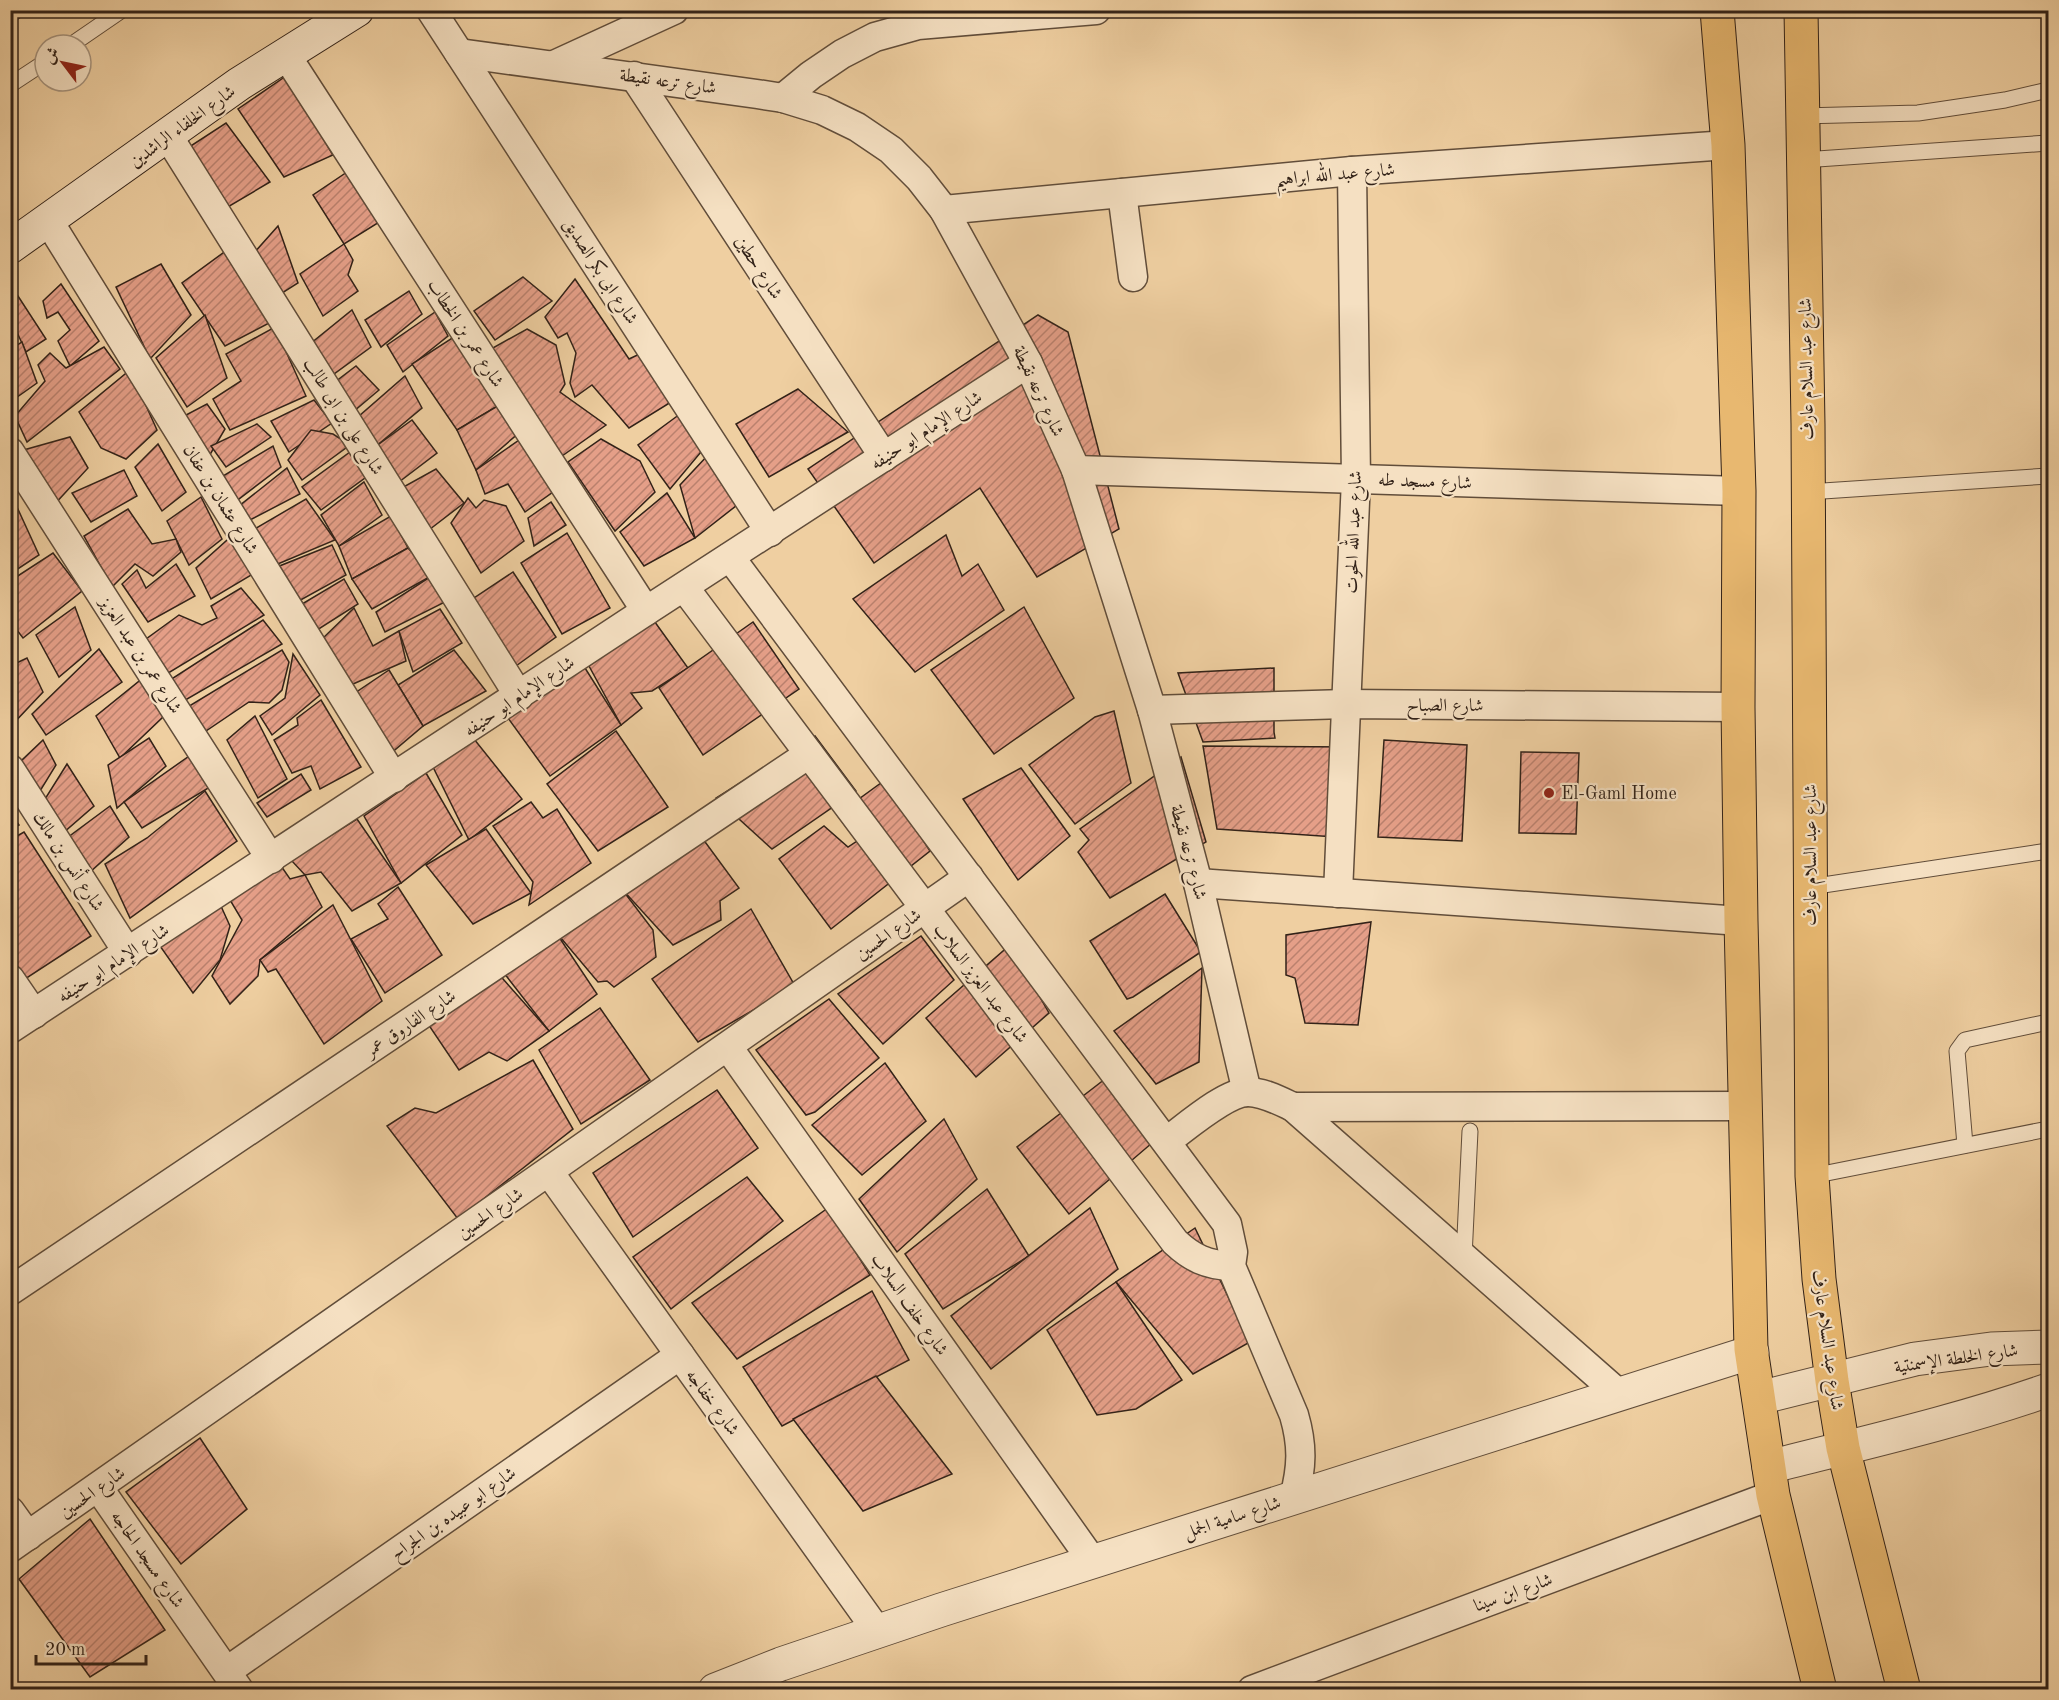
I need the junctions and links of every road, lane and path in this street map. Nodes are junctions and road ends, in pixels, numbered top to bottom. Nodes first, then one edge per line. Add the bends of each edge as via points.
1 (17, 10) edge
2 (122, 10) edge
3 (357, 10) edge
4 (431, 10) edge
5 (674, 10) edge
6 (1096, 10) edge
7 (1718, 10) edge
8 (1801, 10) edge
9 (10, 15) edge
10 (88, 33) edge
11 (459, 53) junction
12 (286, 55) junction
13 (554, 65) junction
14 (33, 70) edge
15 (634, 76) junction
16 (10, 86) edge
17 (2049, 90) edge
18 (783, 98) junction
19 (1802, 116) junction
20 (168, 135) junction
21 (2049, 143) edge
22 (1728, 145) junction
23 (1803, 160) junction
24 (1352, 171) junction
25 (1122, 193) junction
26 (944, 210) junction
27 (48, 220) junction
28 (10, 247) edge
29 (1133, 277) dead end
30 (1028, 363) junction
31 (10, 452) edge
32 (884, 457) junction
33 (1076, 470) junction
34 (2049, 476) edge
35 (1356, 479) junction
36 (1739, 491) junction
37 (1808, 492) junction
38 (770, 532) junction
39 (729, 557) junction
40 (684, 587) junction
41 (646, 611) junction
42 (519, 696) junction
43 (1346, 704) junction
44 (1738, 707) junction
45 (1152, 710) junction
46 (809, 754) junction
47 (10, 770) edge
48 (394, 778) junction
49 (2049, 851) edge
50 (271, 859) junction
51 (969, 877) junction
52 (1198, 883) junction
53 (1810, 887) junction
54 (1338, 893) junction
55 (925, 908) junction
56 (1741, 921) junction
57 (128, 953) junction
58 (10, 979) edge
59 (22, 1022) edge
60 (2049, 1022) edge
61 (728, 1047) junction
62 (1247, 1092) junction
63 (1744, 1106) junction
64 (1293, 1107) junction
65 (2049, 1129) edge
66 (1470, 1131) dead end
67 (1167, 1142) junction
68 (1965, 1145) junction
69 (549, 1172) junction
70 (1812, 1176) junction
71 (1464, 1257) junction
72 (1231, 1266) junction
73 (10, 1291) edge
74 (2049, 1347) edge
75 (1752, 1352) junction
76 (680, 1355) junction
77 (1832, 1381) junction
78 (2049, 1390) edge
79 (1619, 1394) junction
80 (1759, 1398) junction
81 (1843, 1448) junction
82 (1771, 1481) junction
83 (98, 1487) junction
84 (1294, 1498) junction
85 (10, 1511) edge
86 (19, 1542) edge
87 (1093, 1562) junction
88 (878, 1632) junction
89 (233, 1680) edge
90 (715, 1689) edge
91 (1252, 1689) edge
92 (1820, 1689) edge
93 (1904, 1689) edge

1 - 9 lane
2 - 10 lane
3 - 12 street, شارع الخلفاء الراشدين
4 - 11 street, شارع ابى بكر الصديق
5 - 13 street
6 - 18 street via 918,25 875,37 827,64
7 - 22 main road
8 - 19 main road, شارع عبد السلام عارف
11 - 13 street, شارع ترعه نقيطة
11 - 38 street, شارع ابى بكر الصديق
12 - 20 street, شارع الخلفاء الراشدين
12 - 41 street, شارع عمر بن الخطاب
13 - 15 street, شارع ترعه نقيطة
14 - 16 lane
15 - 18 street, شارع ترعه نقيطة
15 - 32 street, شارع حطين
17 - 19 lane via 1918,113
18 - 26 street, شارع ترعه نقيطة via 822,110 891,150
19 - 23 main road, شارع عبد السلام عارف
20 - 27 street, شارع الخلفاء الراشدين
20 - 42 street, شارع على بن ابى طالب
21 - 23 lane
22 - 24 street, شارع عبد الله ابراهيم
22 - 36 main road
23 - 37 main road, شارع عبد السلام عارف
24 - 25 street, شارع عبد الله ابراهيم
24 - 35 street, شارع عبد الله الحوت
25 - 26 street, شارع عبد الله ابراهيم
25 - 29 street
26 - 30 street, شارع ترعه نقيطة
27 - 28 street, شارع الخلفاء الراشدين
27 - 48 street, شارع عثمان بن عفان
30 - 32 street, شارع الإمام ابو حنيفه
30 - 33 street, شارع ترعه نقيطة
31 - 50 street, شارع عمر بن عبد العزيز
32 - 38 street, شارع الإمام ابو حنيفه
33 - 35 street, شارع مسجد طه
33 - 45 street, شارع ترعه نقيطة
34 - 37 lane
35 - 36 street, شارع مسجد طه
35 - 43 street, شارع عبد الله الحوت
36 - 44 main road
37 - 53 main road, شارع عبد السلام عارف
38 - 39 street, شارع الإمام ابو حنيفه
39 - 40 street, شارع الإمام ابو حنيفه
39 - 51 street
40 - 41 street, شارع الإمام ابو حنيفه
40 - 46 street, شارع عبد العزيز السلاب
41 - 42 street, شارع الإمام ابو حنيفه
42 - 48 street, شارع الإمام ابو حنيفه
43 - 44 street, شارع الصباح
43 - 45 street, شارع الصباح
43 - 54 street, شارع عبد الله الحوت
44 - 56 main road
45 - 52 street, شارع ترعه نقيطة
46 - 55 street, شارع عبد العزيز السلاب
46 - 73 street, شارع الفاروق عمر
47 - 57 street, شارع أنس بن مالك
48 - 50 street, شارع الإمام ابو حنيفه
49 - 53 lane
50 - 57 street, شارع الإمام ابو حنيفه
51 - 55 street, شارع الحسين
51 - 67 street
52 - 54 street
52 - 62 street, شارع ترعه نقيطة
53 - 70 main road, شارع عبد السلام عارف
54 - 56 street
55 - 61 street, شارع الحسين
55 - 72 street, شارع عبد العزيز السلاب via 1175,1242 1200,1261
56 - 63 main road
57 - 59 street, شارع الإمام ابو حنيفه
58 - 59 street
60 - 68 lane via 1965,1040 1957,1051
61 - 69 street, شارع الحسين
61 - 87 street, شارع خلف السلاب
62 - 64 street
62 - 67 street via 1226,1098
63 - 64 street
63 - 75 main road
64 - 71 street
65 - 68 lane
66 - 71 lane
67 - 72 street via 1227,1224 1233,1252
68 - 70 lane
69 - 76 street, شارع خفاجه
69 - 83 street, شارع الحسين
70 - 77 main road, شارع عبد السلام عارف via 1819,1279
71 - 79 street
72 - 84 street via 1300,1435 1302,1456
74 - 77 street, شارع الخلطة الإسمنتية via 1991,1349 1915,1359
75 - 79 street, شارع سامية الجمل
75 - 80 main road
76 - 88 street, شارع خفاجه
76 - 89 street, شارع ابو عبيده بن الجراح
77 - 80 street, شارع الخلطة الإسمنتية
77 - 81 main road, شارع عبد السلام عارف
78 - 81 street via 1926,1428
79 - 84 street, شارع سامية الجمل
80 - 82 main road
81 - 82 street
81 - 93 main road, شارع عبد السلام عارف
82 - 91 street, شارع ابن سينا
82 - 92 main road
83 - 86 street, شارع الحسين
83 - 89 street, شارع مسجد الحاجه
84 - 87 street, شارع سامية الجمل
85 - 86 street
87 - 88 street, شارع سامية الجمل
88 - 90 street, شارع سامية الجمل

